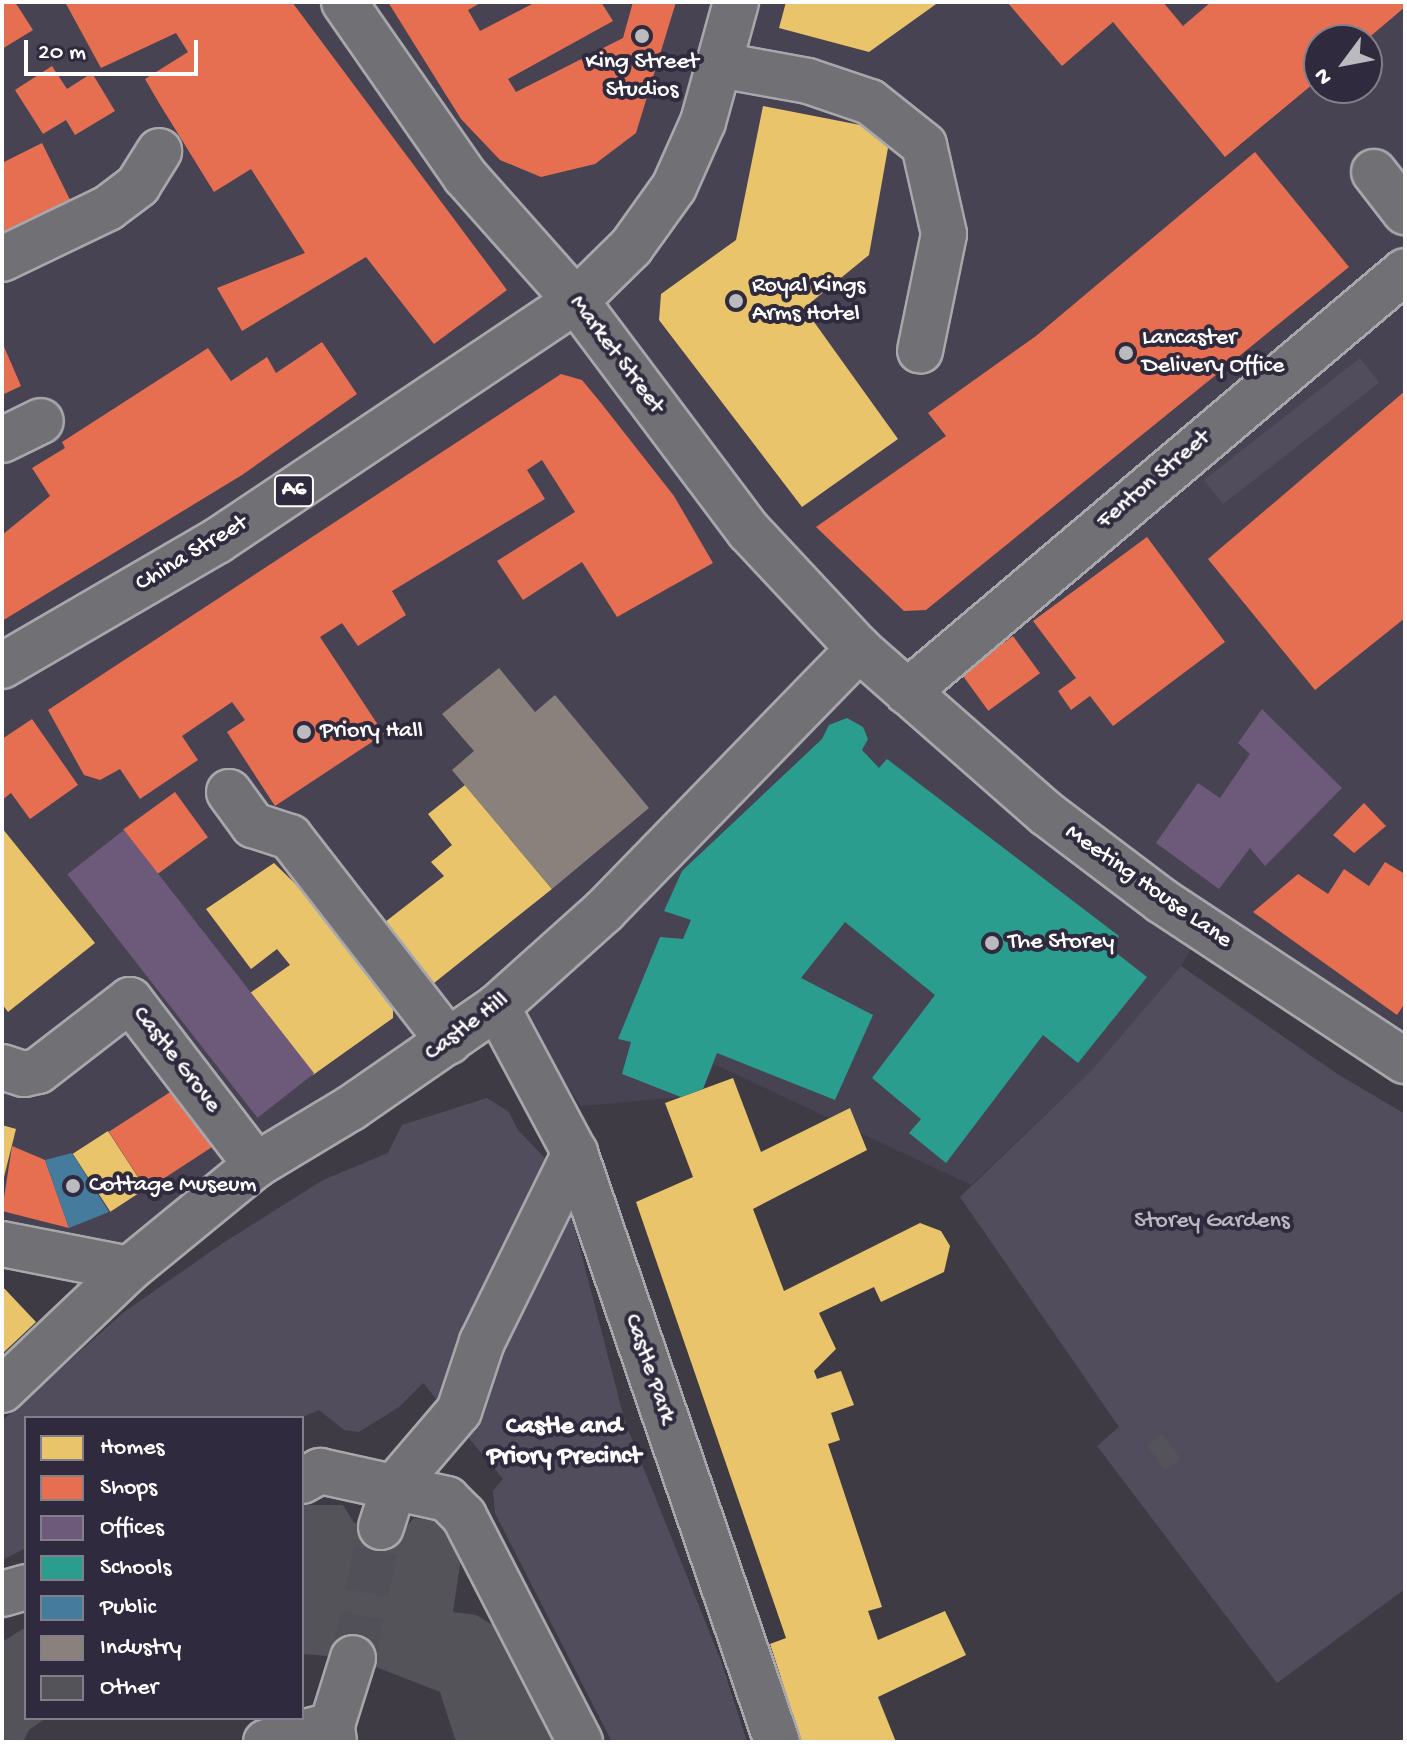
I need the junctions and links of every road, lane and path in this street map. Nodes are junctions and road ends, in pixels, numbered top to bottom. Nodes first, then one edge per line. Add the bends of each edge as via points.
1 (344, 2) edge
2 (736, 2) edge
3 (720, 65) junction
4 (159, 151) dead end
5 (1374, 172) dead end
6 (1405, 212) edge
7 (2, 259) edge
8 (1402, 279) edge
9 (576, 301) junction
10 (920, 351) dead end
11 (41, 421) dead end
12 (2, 440) edge
13 (859, 649) junction
14 (2, 666) edge
15 (907, 692) junction
16 (229, 792) dead end
17 (497, 1007) junction
18 (449, 1042) junction
19 (1405, 1061) edge
20 (2, 1067) edge
21 (575, 1153) junction
22 (256, 1165) junction
23 (2, 1244) edge
24 (129, 1269) junction
25 (2, 1390) edge
26 (304, 1480) edge
27 (388, 1507) junction
28 (24, 1588) edge
29 (2, 1594) edge
30 (353, 1658) tunnel mouth
31 (333, 1734) edge
32 (266, 1742) edge
33 (580, 1742) edge
34 (777, 1742) edge

1 - 9 street, Market Street via 465,176
2 - 3 street, A6
3 - 9 street, A6 via 703,122 674,187 631,247
3 - 10 street via 808,81 870,102 924,145 944,234
4 - 7 street via 138,185 108,208
5 - 6 street
8 - 15 street, Fenton Street
9 - 13 street, Market Street via 749,531
9 - 14 street, China Street / A6 via 217,541
11 - 12 street
13 - 15 street, Market Street
13 - 17 street, Castle Hill via 604,911
15 - 19 street, Meeting House Lane via 1047,814 1162,901
16 - 18 street via 253,825 290,837
17 - 18 street, Castle Hill
17 - 21 street, Castle Park
18 - 22 street, Castle Hill
20 - 22 street, Castle Grove via 24,1074 38,1071 130,1000
21 - 27 street via 482,1342 459,1411
21 - 34 street, Castle Park
22 - 24 street, Castle Hill
23 - 24 street
24 - 25 street, Castle Hill
26 - 27 street via 320,1471
27 - 33 street via 447,1499 464,1516
28 - 29 street
30 - 31 street
31 - 32 street

